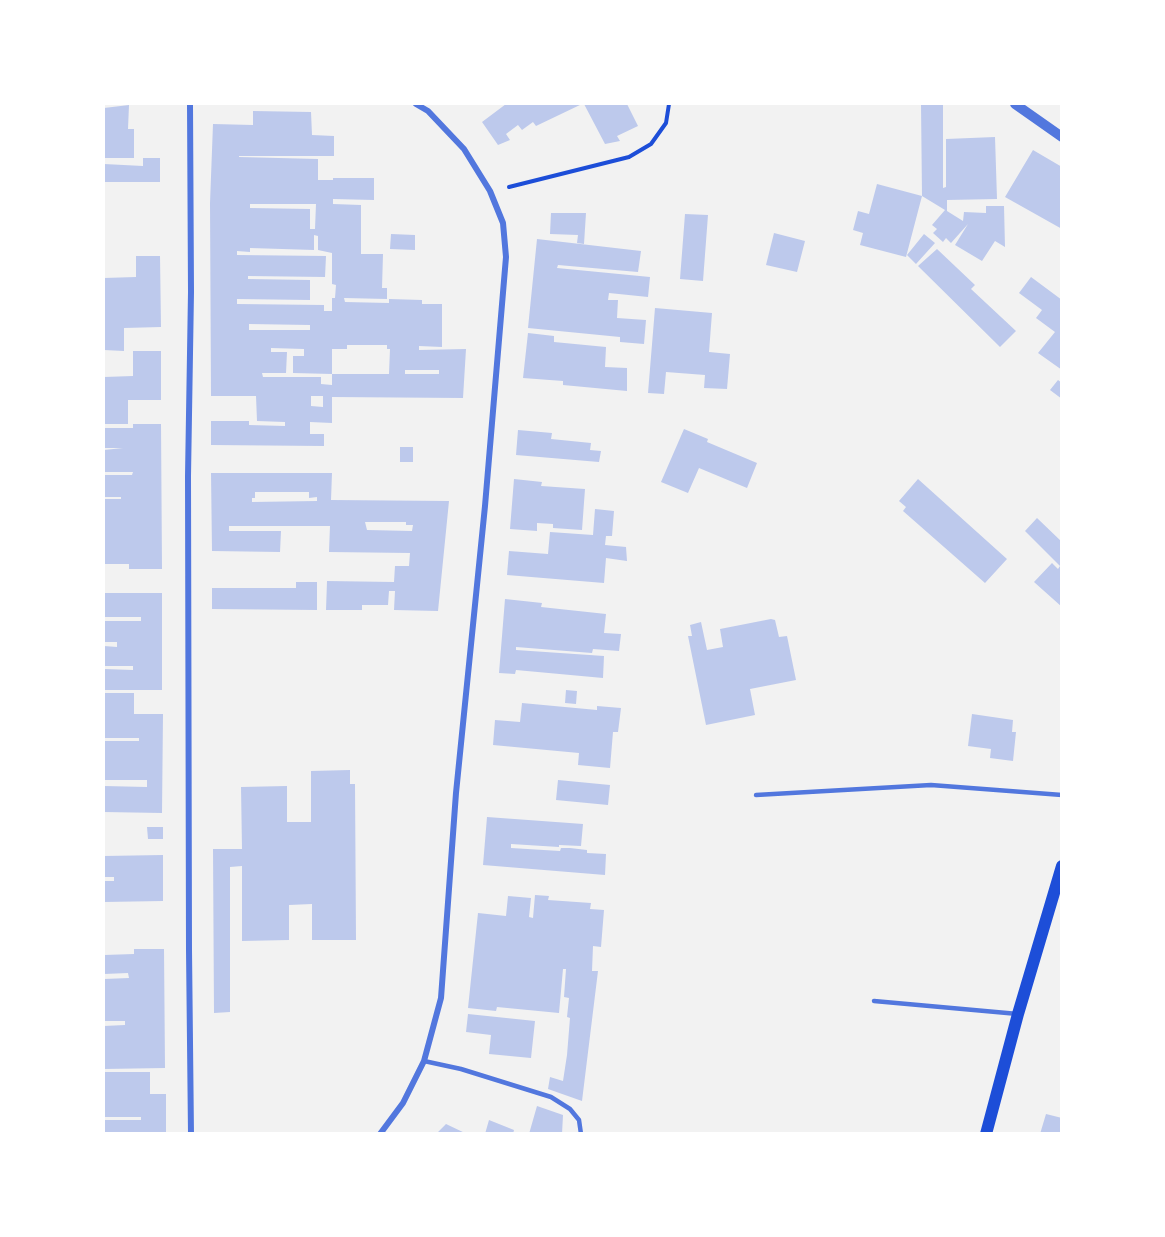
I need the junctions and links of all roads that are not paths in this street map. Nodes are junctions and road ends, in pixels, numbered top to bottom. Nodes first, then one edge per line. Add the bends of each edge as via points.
1 (190, 104) edge
2 (416, 104) edge
3 (1015, 104) edge
4 (1062, 137) edge
5 (756, 795) dead end
6 (1062, 795) edge
7 (1062, 866) edge
8 (874, 1001) dead end
9 (1018, 1014) junction
10 (424, 1061) junction
11 (191, 1134) edge
12 (380, 1134) edge
13 (581, 1134) edge
14 (986, 1134) edge

1 - 11 street
2 - 10 street via 428,111 464,149 490,191 503,223 506,257 441,998
3 - 4 street
5 - 6 lane via 932,785
7 - 9 main road
8 - 9 lane
9 - 14 main road
10 - 12 street via 404,1103
10 - 13 lane via 551,1097 579,1120

